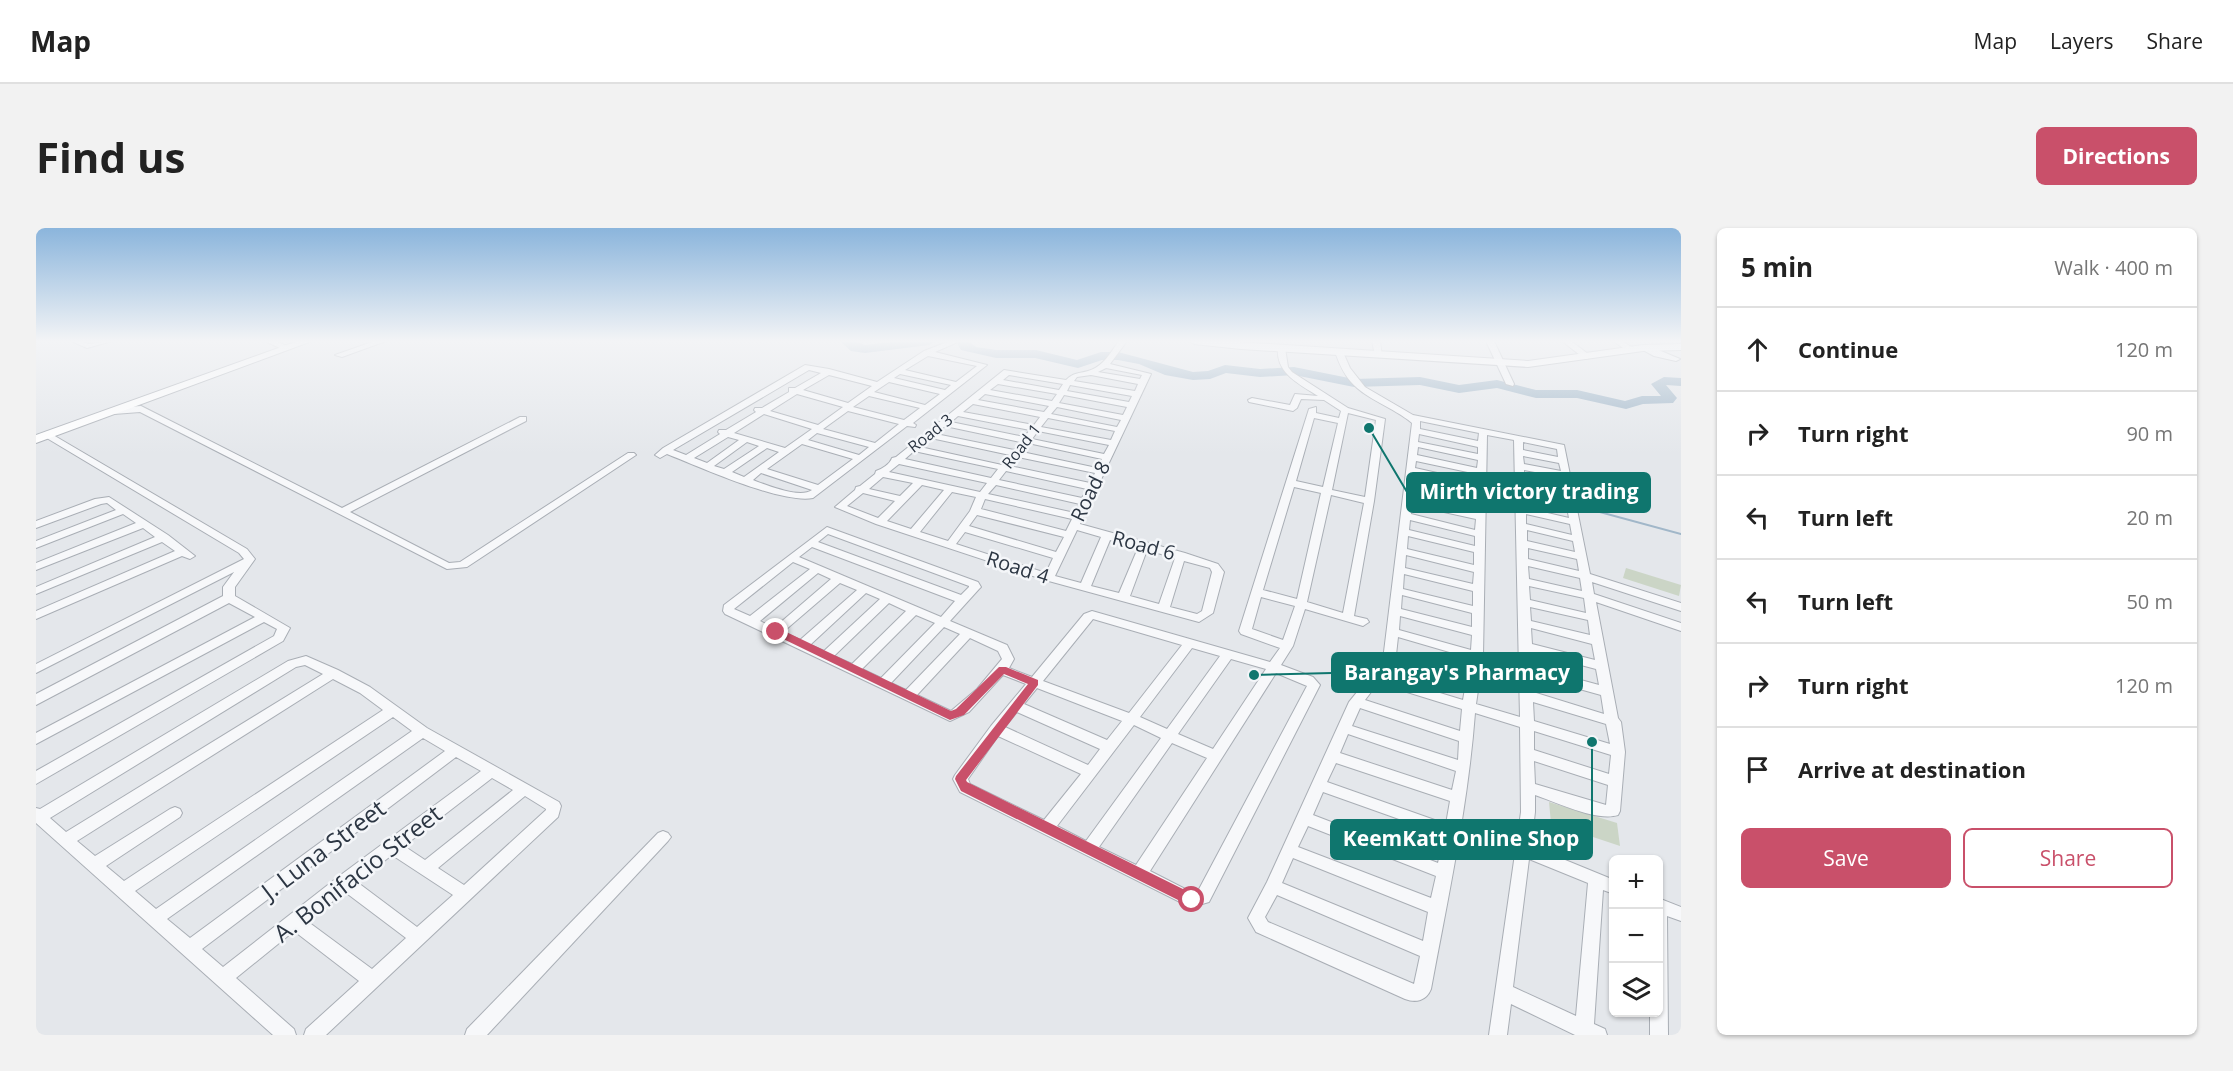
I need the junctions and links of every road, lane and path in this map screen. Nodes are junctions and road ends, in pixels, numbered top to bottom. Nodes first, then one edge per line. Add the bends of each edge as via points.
1 (203, 379) edge
2 (789, 379) edge
3 (816, 379) edge
4 (856, 379) edge
5 (888, 379) joint
6 (933, 379) edge
7 (964, 379) edge
8 (1000, 379) edge
9 (1050, 379) edge
10 (1072, 379) edge
11 (1123, 379) edge
12 (1143, 379) edge
13 (1298, 379) edge
14 (1352, 379) edge
15 (1508, 379) edge
16 (997, 381) junction
17 (1068, 382) junction
18 (1142, 382) junction
19 (957, 384) junction
20 (1510, 384) dead end
21 (878, 385) junction
22 (777, 386) junction
23 (795, 391) junction
24 (984, 391) junction
25 (868, 393) junction
26 (946, 393) junction
27 (1060, 393) junction
28 (1137, 394) junction
29 (1252, 400) dead end
30 (1328, 400) junction
31 (971, 401) junction
32 (1054, 405) junction
33 (1132, 405) junction
34 (743, 406) junction
35 (848, 407) junction
36 (925, 407) junction
37 (114, 411) junction
38 (762, 411) junction
39 (956, 413) junction
40 (1044, 416) junction
41 (1344, 416) junction
42 (1411, 417) junction
43 (1126, 418) junction
44 (524, 419) dead end
45 (943, 423) junction
46 (910, 425) junction
47 (706, 427) junction
48 (1035, 428) junction
49 (818, 429) junction
50 (1121, 430) junction
51 (727, 434) junction
52 (48, 435) junction
53 (928, 435) junction
54 (1414, 437) junction
55 (1518, 438) junction
56 (36, 439) edge
57 (746, 439) junction
58 (801, 441) junction
59 (1024, 441) junction
60 (1114, 443) junction
61 (766, 445) junction
62 (877, 446) junction
63 (911, 448) junction
64 (786, 452) junction
65 (1519, 452) junction
66 (1014, 453) junction
67 (631, 455) dead end
68 (1107, 457) junction
69 (687, 458) junction
70 (861, 458) junction
71 (1483, 458) junction
72 (895, 460) junction
73 (1562, 461) junction
74 (1412, 464) junction
75 (708, 466) junction
76 (1519, 466) junction
77 (1004, 468) junction
78 (760, 470) junction
79 (1100, 471) junction
80 (726, 472) junction
81 (879, 474) junction
82 (1565, 475) junction
83 (1519, 479) junction
84 (746, 480) junction
85 (919, 483) junction
86 (993, 483) junction
87 (1291, 483) junction
88 (1409, 485) junction
89 (1092, 487) junction
90 (820, 489) junction
91 (860, 489) junction
92 (1568, 489) junction
93 (949, 490) junction
94 (1327, 491) junction
95 (1520, 494) junction
96 (982, 496) junction
97 (902, 500) junction
98 (1369, 501) junction
99 (1407, 501) junction
100 (1481, 501) junction
101 (1085, 502) junction
102 (1571, 505) junction
103 (840, 507) joint
104 (124, 510) junction
105 (1520, 510) junction
106 (975, 511) junction
107 (343, 512) junction
108 (1406, 516) junction
109 (1480, 517) junction
110 (880, 522) junction
111 (1574, 522) junction
112 (144, 524) junction
113 (36, 525) edge
114 (1074, 526) junction
115 (1521, 526) junction
116 (963, 528) junction
117 (1404, 532) junction
118 (913, 533) junction
119 (1480, 534) junction
120 (1107, 535) junction
121 (164, 537) junction
122 (1577, 539) junction
123 (810, 543) junction
124 (1521, 543) junction
125 (36, 545) edge
126 (950, 545) junction
127 (1144, 545) junction
128 (1480, 550) junction
129 (1402, 551) junction
130 (1181, 555) junction
131 (1059, 556) junction
132 (1581, 557) junction
133 (792, 558) junction
134 (250, 559) junction
135 (1522, 561) junction
136 (36, 567) edge
137 (817, 569) junction
138 (1400, 570) junction
139 (1479, 570) junction
140 (1585, 576) junction
141 (839, 578) junction
142 (1049, 578) junction
143 (1524, 581) junction
144 (1085, 587) junction
145 (864, 589) junction
146 (1478, 589) junction
147 (36, 591) edge
148 (1398, 591) junction
149 (1258, 592) junction
150 (1588, 597) junction
151 (229, 598) junction
152 (1124, 598) junction
153 (887, 599) junction
154 (963, 600) junction
155 (1524, 602) junction
156 (1301, 605) junction
157 (1681, 607) edge
158 (1163, 609) junction
159 (914, 610) junction
160 (1478, 610) junction
161 (1395, 611) junction
162 (36, 615) edge
163 (264, 617) junction
164 (1199, 618) joint
165 (1348, 618) junction
166 (1593, 618) junction
167 (752, 621) junction
168 (942, 622) junction
169 (1363, 622) dead end
170 (1525, 623) junction
171 (1681, 627) edge
172 (776, 632) junction
173 (1393, 632) junction
174 (968, 633) junction
175 (1478, 633) junction
176 (1597, 641) junction
177 (1189, 644) junction
178 (802, 645) junction
179 (1287, 646) junction
180 (1526, 646) junction
181 (1227, 655) junction
182 (1477, 656) junction
183 (826, 657) junction
184 (1390, 657) junction
185 (1602, 666) junction
186 (1273, 667) junction
187 (36, 669) edge
188 (854, 669) junction
189 (1002, 670) junction
190 (1526, 670) junction
191 (334, 673) junction
192 (1376, 678) junction
193 (1474, 681) junction
194 (1034, 682) junction
195 (883, 683) junction
196 (1607, 692) junction
197 (909, 695) junction
198 (1527, 695) junction
199 (36, 700) edge
200 (1356, 702) junction
201 (1015, 706) junction
202 (1469, 706) junction
203 (393, 710) junction
204 (1132, 719) junction
205 (1614, 722) junction
206 (1526, 724) junction
207 (1344, 728) junction
208 (996, 729) junction
209 (422, 731) junction
210 (1168, 735) junction
211 (1466, 738) junction
212 (36, 740) edge
213 (1110, 747) junction
214 (456, 750) junction
215 (1618, 752) junction
216 (1527, 753) junction
217 (1215, 756) junction
218 (1332, 756) junction
219 (1464, 768) junction
220 (492, 770) junction
221 (1090, 772) junction
222 (36, 778) edge
223 (1616, 782) junction
224 (1319, 784) junction
225 (1528, 787) junction
226 (525, 788) junction
227 (1458, 798) junction
228 (175, 813) dead end
229 (38, 815) edge
230 (1304, 818) junction
231 (1046, 829) junction
232 (1452, 832) junction
233 (663, 837) dead end
234 (67, 839) junction
235 (392, 846) junction
236 (1089, 849) junction
237 (1290, 850) junction
238 (1523, 850) junction
239 (96, 864) junction
240 (426, 868) junction
241 (1444, 872) junction
242 (1140, 873) junction
243 (1596, 879) junction
244 (344, 882) junction
245 (1609, 884) edge
246 (1273, 886) junction
247 (124, 890) junction
248 (465, 894) junction
249 (1663, 907) edge
250 (1437, 908) junction
251 (1659, 909) edge
252 (1681, 914) edge
253 (156, 918) junction
254 (294, 921) junction
255 (417, 937) junction
256 (190, 948) junction
257 (1429, 952) junction
258 (223, 978) junction
259 (371, 979) junction
260 (1505, 992) junction
261 (1589, 1033) edge
262 (287, 1035) edge
263 (313, 1035) edge
264 (474, 1035) edge
265 (1498, 1035) edge
266 (1659, 1035) edge

1 - 37 street
2 - 22 street
3 - 23 street
4 - 21 street
5 - 21 street
5 - 26 street
6 - 19 street
7 - 19 street
8 - 16 street, Road 3
9 - 17 street, Road 3
10 - 17 street
11 - 18 street
12 - 18 street
13 - 30 street
14 - 42 street
15 - 20 street
16 - 24 street, Road 3
16 - 27 street
17 - 27 street, Road 1
17 - 28 street
18 - 28 street, Road 8
19 - 26 street
21 - 25 street
22 - 23 street
22 - 34 street
23 - 35 street
23 - 38 street
24 - 31 street, Road 3
24 - 32 street
25 - 35 street
25 - 36 street
26 - 36 street
27 - 32 street, Road 1
27 - 33 street
28 - 33 street, Road 8
29 - 30 street via 1292,408 1298,396
30 - 41 street
31 - 39 street, Road 3
31 - 40 street
32 - 40 street, Road 1
32 - 43 street
33 - 43 street, Road 8
34 - 38 street
34 - 47 street
35 - 46 street
35 - 49 street
36 - 46 street
37 - 52 street
37 - 107 street via 141,409
38 - 49 street
38 - 51 street
39 - 45 street, Road 3
39 - 48 street
40 - 48 street, Road 1
40 - 50 street
41 - 87 street via 1313,412
41 - 94 street
41 - 98 street via 1380,419
42 - 54 street via 1416,423
42 - 71 street
43 - 50 street, Road 8
44 - 107 street
45 - 53 street, Road 3
45 - 59 street
46 - 62 street
47 - 51 street
47 - 69 street via 663,452
48 - 59 street, Road 1
48 - 60 street
49 - 58 street
49 - 62 street
50 - 60 street, Road 8
51 - 57 street
51 - 69 street
52 - 56 street
52 - 134 street via 243,551
53 - 63 street, Road 3
53 - 66 street
54 - 71 street
54 - 74 street
55 - 65 street
55 - 71 street
55 - 73 street via 1560,446
57 - 61 street
57 - 75 street
58 - 64 street
58 - 70 street
59 - 66 street, Road 1
59 - 68 street
60 - 68 street, Road 8
61 - 64 street
61 - 80 street
62 - 70 street
63 - 72 street, Road 3
63 - 77 street
64 - 78 street
65 - 73 street
65 - 76 street
66 - 77 street, Road 1
66 - 79 street
67 - 107 street via 463,565 447,566
68 - 79 street, Road 8
69 - 75 street
70 - 90 street
71 - 74 street
71 - 100 street
72 - 81 street, Road 3
72 - 86 street
73 - 82 street
74 - 88 street
75 - 80 street
76 - 82 street
76 - 83 street
77 - 86 street, Road 1
77 - 89 street
78 - 84 street
78 - 90 street
79 - 89 street, Road 8
80 - 84 street
81 - 85 street, Road 3
81 - 91 street, Road 3
82 - 92 street
83 - 92 street
83 - 95 street
84 - 90 street via 801,497
85 - 93 street, Road 3
85 - 97 street
86 - 96 street, Road 1
86 - 101 street
87 - 94 street
87 - 149 street
88 - 99 street
88 - 100 street
89 - 101 street, Road 8
91 - 97 street
91 - 103 street, Road 3
92 - 102 street
93 - 96 street, Road 3
93 - 118 street
94 - 98 street
94 - 156 street
95 - 102 street
95 - 105 street
96 - 106 street, Road 1
96 - 114 street, Road 3
97 - 110 street
98 - 165 street
99 - 108 street
99 - 109 street
100 - 109 street
101 - 114 street, Road 8
102 - 111 street
103 - 110 street, Road 4
104 - 112 street
104 - 113 street via 106,499
104 - 125 street
105 - 111 street
105 - 115 street
106 - 114 street
106 - 116 street, Road 1
108 - 117 street
108 - 119 street
109 - 119 street
110 - 118 street, Road 4
111 - 122 street
112 - 121 street
112 - 136 street
114 - 120 street, Road 6
114 - 131 street, Road 8
115 - 122 street
115 - 124 street
116 - 126 street, Road 1
116 - 131 street
117 - 128 street
117 - 129 street
118 - 126 street, Road 4
119 - 128 street
120 - 127 street, Road 6
120 - 144 street
121 - 147 street
121 - 162 street via 187,554
122 - 132 street
123 - 133 street
123 - 154 street
123 - 154 street via 829,530 971,581 975,587
124 - 132 street
124 - 135 street
126 - 142 street, Road 4
127 - 130 street, Road 6
127 - 152 street
128 - 139 street
129 - 138 street
129 - 139 street
130 - 158 street
130 - 164 street, Road 6 via 1214,566 1218,572 1207,613
131 - 142 street, Road 8
132 - 140 street
133 - 137 street
133 - 167 street via 728,608
134 - 151 street via 229,587
134 - 187 street
135 - 140 street
135 - 143 street
137 - 141 street
137 - 167 street
138 - 146 street
138 - 148 street
139 - 146 street
140 - 150 street
140 - 157 street
141 - 145 street
141 - 172 street
142 - 144 street, Road 4
143 - 150 street
143 - 155 street
144 - 152 street, Road 4
145 - 153 street
145 - 178 street
146 - 160 street
148 - 160 street
148 - 161 street
149 - 156 street
149 - 179 street via 1245,631
150 - 166 street
150 - 171 street
151 - 163 street
151 - 199 street
152 - 158 street, Road 4
153 - 159 street
153 - 183 street
154 - 168 street
155 - 166 street
155 - 170 street
156 - 165 street
156 - 179 street
158 - 164 street, Road 4
159 - 168 street
159 - 188 street
160 - 175 street
161 - 173 street
161 - 175 street
163 - 212 street
163 - 222 street via 284,628 279,638
165 - 169 street
166 - 176 street
167 - 172 street
168 - 174 street
168 - 195 street
170 - 176 street
170 - 180 street
172 - 178 street
173 - 182 street
173 - 184 street
174 - 189 street via 1004,648 1008,659
174 - 197 street
175 - 182 street
176 - 185 street
177 - 181 street
177 - 194 street via 1092,615
177 - 204 street
178 - 183 street
179 - 186 street
180 - 185 street
180 - 190 street
181 - 186 street
181 - 210 street
182 - 193 street
183 - 188 street
184 - 192 street
184 - 193 street
185 - 196 street
186 - 217 street
186 - 242 street via 1314,685 1203,897 1192,900
188 - 195 street
189 - 194 street
189 - 197 street via 955,715
190 - 196 street
190 - 198 street
191 - 203 street
191 - 229 street via 306,660 292,664
191 - 234 street
192 - 200 street
192 - 202 street
193 - 202 street
194 - 201 street
194 - 204 street
195 - 197 street
196 - 205 street
198 - 205 street
198 - 206 street
200 - 207 street
200 - 211 street
201 - 208 street
201 - 213 street
202 - 206 street
202 - 211 street
203 - 209 street
203 - 247 street
204 - 210 street
204 - 213 street
205 - 215 street
206 - 215 street
206 - 216 street
207 - 218 street
207 - 219 street
208 - 221 street
208 - 231 street via 960,779 961,784
209 - 214 street
209 - 253 street
210 - 217 street
210 - 236 street
211 - 219 street
213 - 221 street
214 - 220 street
214 - 256 street, J. Luna Street
215 - 223 street
216 - 223 street
216 - 225 street
217 - 242 street
218 - 224 street
218 - 227 street
219 - 227 street
220 - 226 street
220 - 235 street, A. Bonifacio Street
221 - 231 street
223 - 225 street via 1613,811 1601,811
224 - 230 street
224 - 232 street
225 - 238 street
226 - 240 street
226 - 248 street via 554,806 553,813
227 - 232 street
228 - 239 street
229 - 234 street
230 - 237 street
230 - 241 street
231 - 236 street
232 - 241 street
233 - 264 street
234 - 239 street
235 - 240 street
235 - 244 street, A. Bonifacio Street
236 - 242 street
237 - 246 street
237 - 250 street
238 - 243 street
238 - 260 street
239 - 247 street
240 - 248 street
241 - 250 street
243 - 245 street
243 - 261 street
244 - 254 street, A. Bonifacio Street
244 - 255 street
246 - 257 street
246 - 257 street via 1256,918 1262,927 1411,993 1422,989
247 - 253 street
248 - 255 street
249 - 252 street
250 - 257 street
251 - 266 street
253 - 256 street
254 - 258 street, A. Bonifacio Street
254 - 259 street
255 - 259 street
256 - 258 street
258 - 262 street
259 - 263 street
260 - 261 street
260 - 265 street

